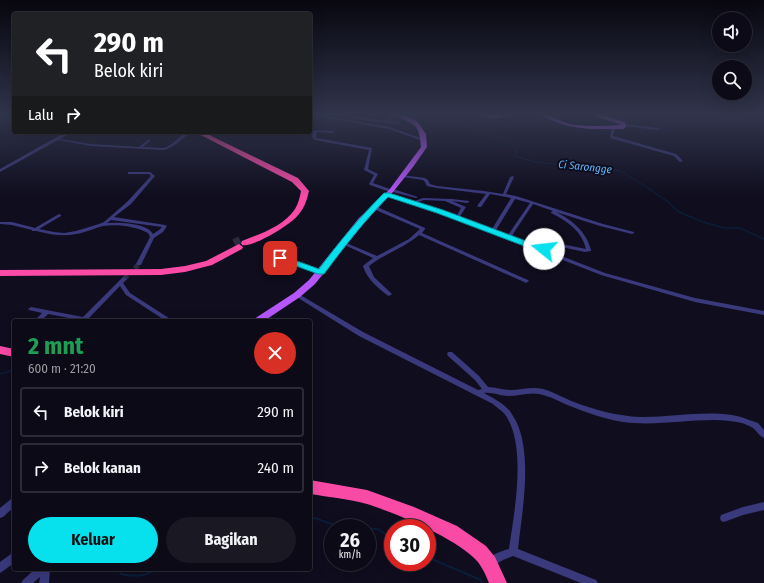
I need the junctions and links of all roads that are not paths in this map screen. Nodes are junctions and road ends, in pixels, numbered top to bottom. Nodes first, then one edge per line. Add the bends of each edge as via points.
1 (50, 142) edge
2 (75, 142) edge
3 (146, 142) edge
4 (177, 142) edge
5 (208, 142) edge
6 (218, 142) edge
7 (334, 142) edge
8 (424, 142) edge
9 (630, 142) edge
10 (140, 147) junction
11 (681, 161) dead end
12 (0, 171) edge
13 (129, 173) dead end
14 (403, 176) junction
15 (512, 177) dead end
16 (390, 192) junction
17 (488, 194) junction
18 (504, 195) junction
19 (416, 197) dead end
20 (514, 197) junction
21 (445, 200) junction
22 (467, 202) dead end
23 (412, 203) junction
24 (532, 203) junction
25 (479, 206) dead end
26 (373, 207) junction
27 (541, 207) junction
28 (548, 207) junction
29 (59, 215) dead end
30 (110, 218) junction
31 (457, 218) junction
32 (0, 223) edge
33 (104, 225) junction
34 (34, 230) junction
35 (493, 231) junction
36 (418, 233) junction
37 (632, 233) dead end
38 (152, 237) junction
39 (508, 238) junction
40 (240, 243) junction
41 (342, 243) junction
42 (543, 250) junction
43 (280, 258) dead end
44 (376, 258) junction
45 (139, 264) tunnel mouth
46 (0, 269) edge
47 (321, 272) junction
48 (0, 273) edge
49 (526, 280) dead end
50 (389, 294) dead end
51 (297, 295) junction
52 (32, 309) dead end
53 (46, 313) junction
54 (764, 313) edge
55 (40, 318) dead end
56 (78, 319) edge
57 (84, 319) edge
58 (167, 319) edge
59 (260, 319) edge
60 (0, 350) edge
61 (12, 353) edge
62 (450, 354) dead end
63 (486, 389) junction
64 (478, 393) junction
65 (764, 435) edge
66 (312, 487) edge
67 (12, 504) edge
68 (764, 506) edge
69 (0, 514) edge
70 (724, 518) dead end
71 (513, 552) junction
72 (12, 559) edge
73 (490, 563) junction
74 (0, 568) edge
75 (40, 571) edge
76 (45, 571) edge
77 (26, 583) edge
78 (44, 583) edge
79 (498, 583) edge
80 (593, 583) edge

1 - 12 street
2 - 10 street
3 - 10 street
4 - 10 street via 170,148
5 - 40 highway via 290,182 298,191 292,212
6 - 40 highway via 294,180 305,191 297,213 288,221
7 - 16 street via 371,149 366,170 376,174 371,184
8 - 14 main road via 423,148
9 - 11 street via 675,155
13 - 30 street via 150,173 153,176 129,203
14 - 16 main road
14 - 17 street via 424,179 428,185 437,187
15 - 18 street
16 - 19 street
16 - 23 street
16 - 26 main road
17 - 18 street
17 - 25 street
18 - 20 street
20 - 24 street
20 - 35 street
21 - 22 street
21 - 23 street via 423,199
21 - 31 street via 464,207
23 - 31 street
24 - 27 street
24 - 28 street
24 - 39 street
26 - 36 street via 423,228
26 - 41 main road
27 - 28 street
27 - 42 street via 564,218 580,231 589,250 547,242 544,243
28 - 37 street via 596,224
29 - 34 street
30 - 33 street
30 - 38 street via 165,226
31 - 35 street
32 - 34 street
33 - 34 street via 73,235
33 - 38 street via 143,228 150,232
35 - 39 street
36 - 44 street via 402,245
36 - 49 street
38 - 45 street
39 - 42 street
40 - 46 highway via 206,257 165,266
40 - 48 highway via 208,263 185,269 160,272
41 - 44 street
41 - 47 main road
42 - 54 street via 603,274 688,298
43 - 47 street
44 - 50 street via 366,267 377,284
47 - 51 main road
51 - 59 main road
51 - 64 street via 361,334
52 - 53 street
53 - 55 street
53 - 56 street
57 - 58 street via 122,281 128,294
60 - 61 highway
62 - 63 street
63 - 64 street
63 - 65 street via 510,393 523,390 539,391 595,412 635,420 739,418 756,425
64 - 71 street via 495,402 509,415 517,434 521,475
66 - 73 highway via 367,497 414,515 466,541
67 - 69 street
68 - 70 street
71 - 73 street
71 - 80 street
72 - 74 street
73 - 79 highway
75 - 77 street
76 - 78 street

